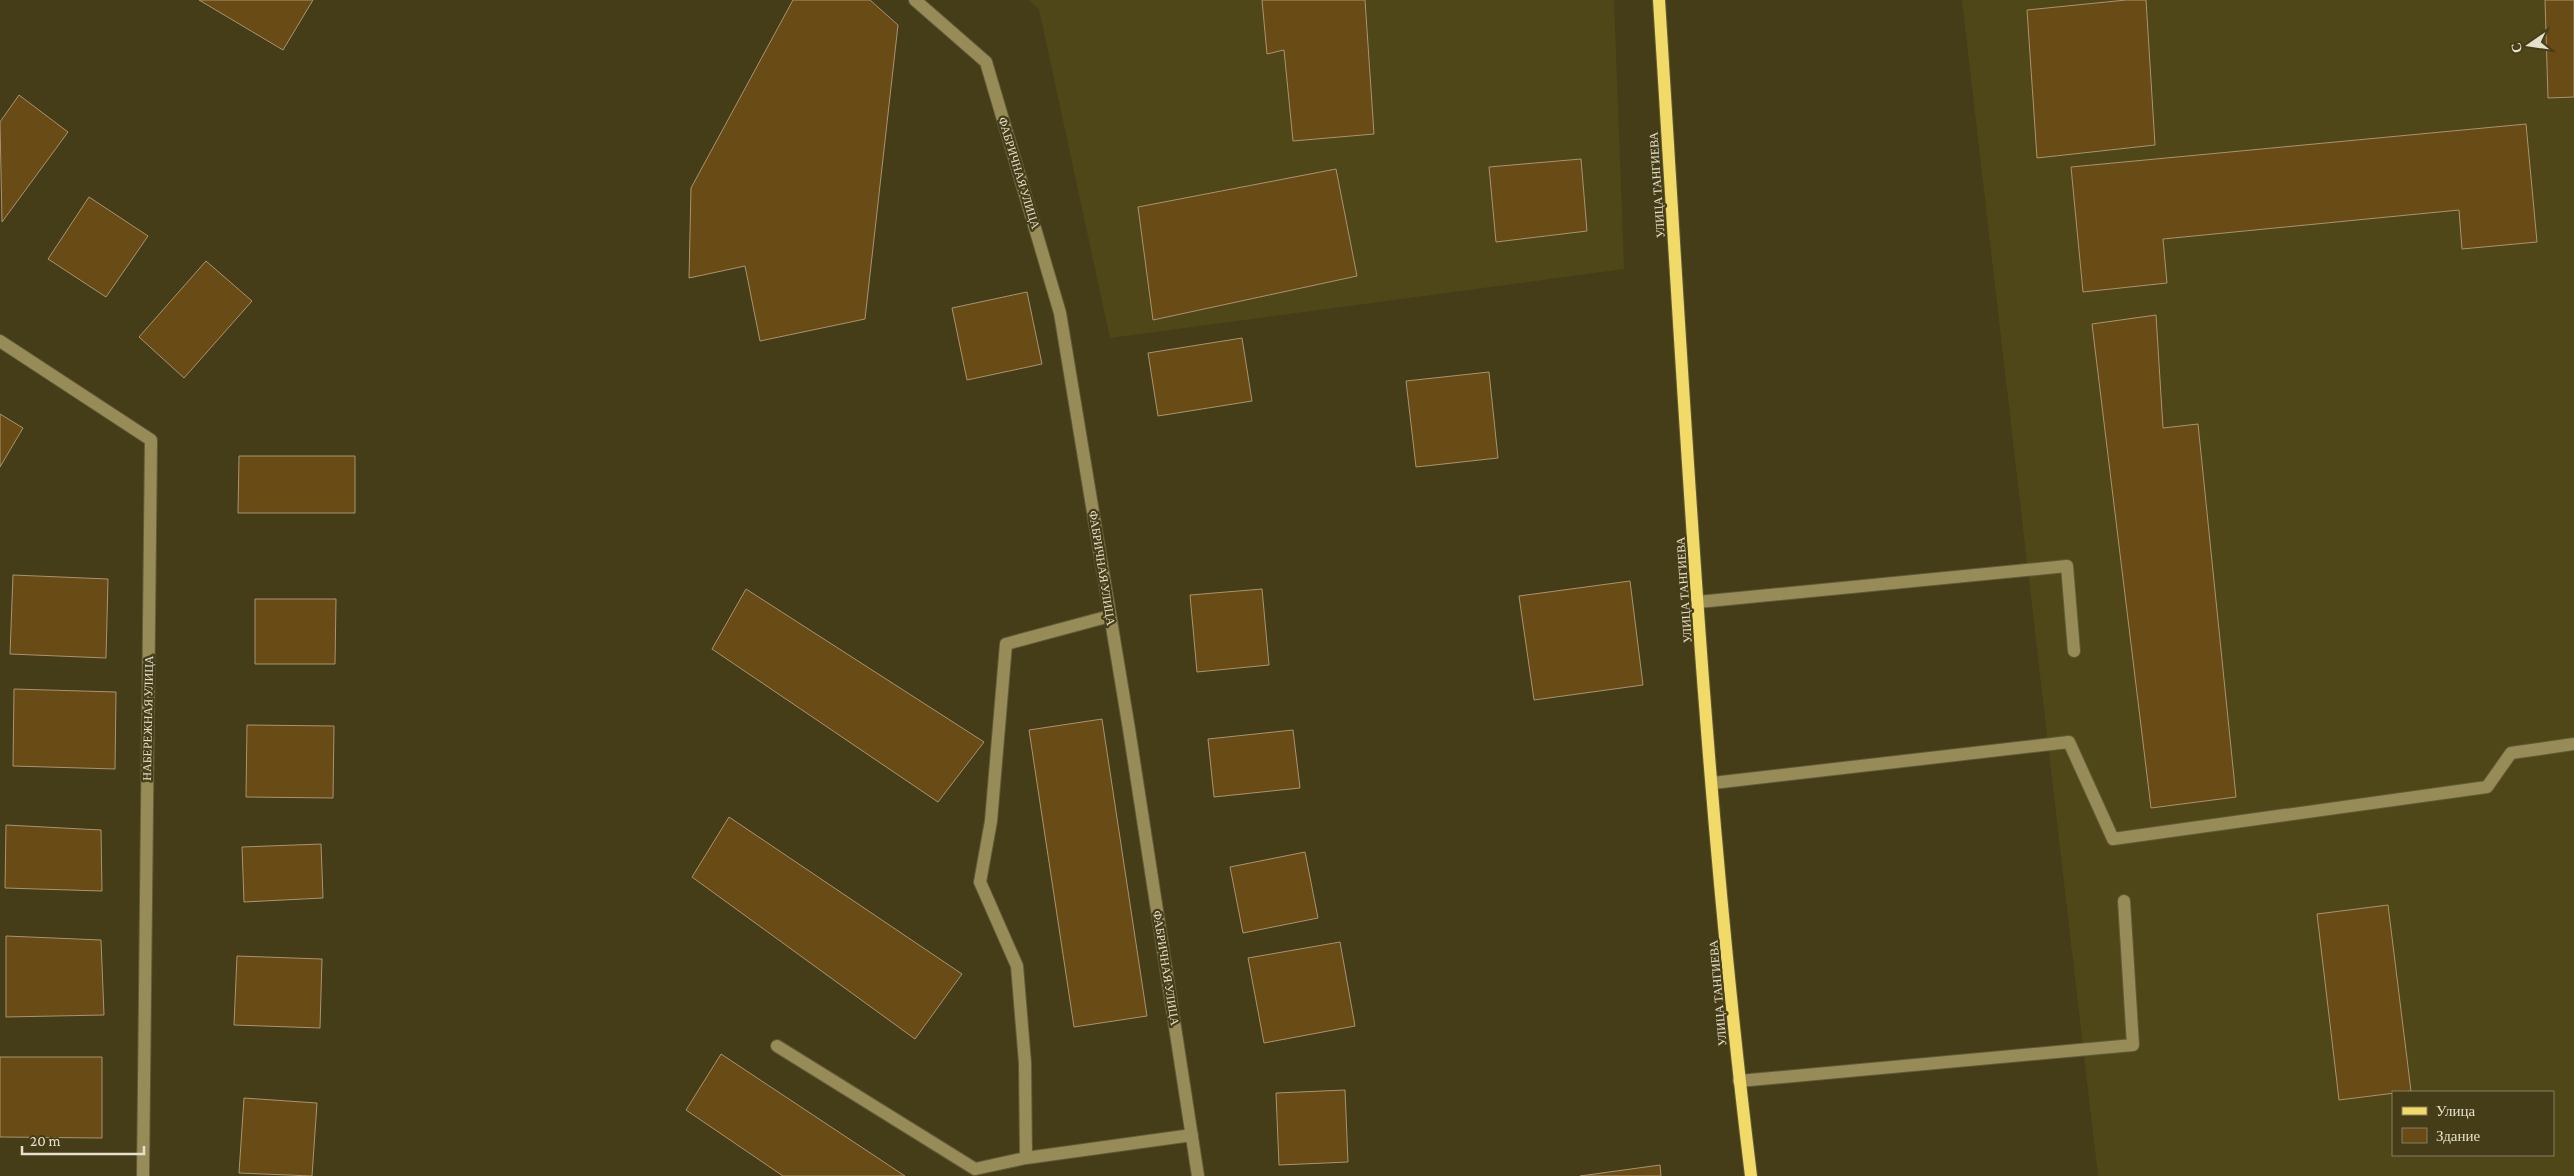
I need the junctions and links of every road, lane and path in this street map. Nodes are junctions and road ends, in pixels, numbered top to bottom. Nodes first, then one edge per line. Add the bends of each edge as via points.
1 (914, 0) edge
2 (1659, 0) edge
3 (0, 341) edge
4 (1698, 602) junction
5 (1110, 616) junction
6 (2074, 651) dead end
7 (2574, 744) edge
8 (1713, 783) junction
9 (2124, 901) dead end
10 (777, 1046) dead end
11 (1740, 1081) junction
12 (1192, 1135) junction
13 (1026, 1158) junction
14 (143, 1176) edge
15 (1198, 1176) edge
16 (1751, 1176) edge

1 - 5 street, ФАБРИЧНАЯ УЛИЦА via 986,62 1060,313
2 - 4 main road, УЛИЦА ТАНГИЕВА
3 - 14 street, НАБЕРЕЖНАЯ УЛИЦА via 151,440
4 - 6 street via 2067,566
4 - 8 main road, УЛИЦА ТАНГИЕВА
5 - 12 street, ФАБРИЧНАЯ УЛИЦА
5 - 13 street via 1006,644 991,821 980,882 1017,966 1025,1063
7 - 8 street via 2511,753 2487,787 2113,839 2069,742
8 - 11 main road, УЛИЦА ТАНГИЕВА
9 - 11 street via 2133,1045
10 - 13 street via 975,1169
11 - 16 main road, УЛИЦА ТАНГИЕВА
12 - 13 street
12 - 15 street, ФАБРИЧНАЯ УЛИЦА

